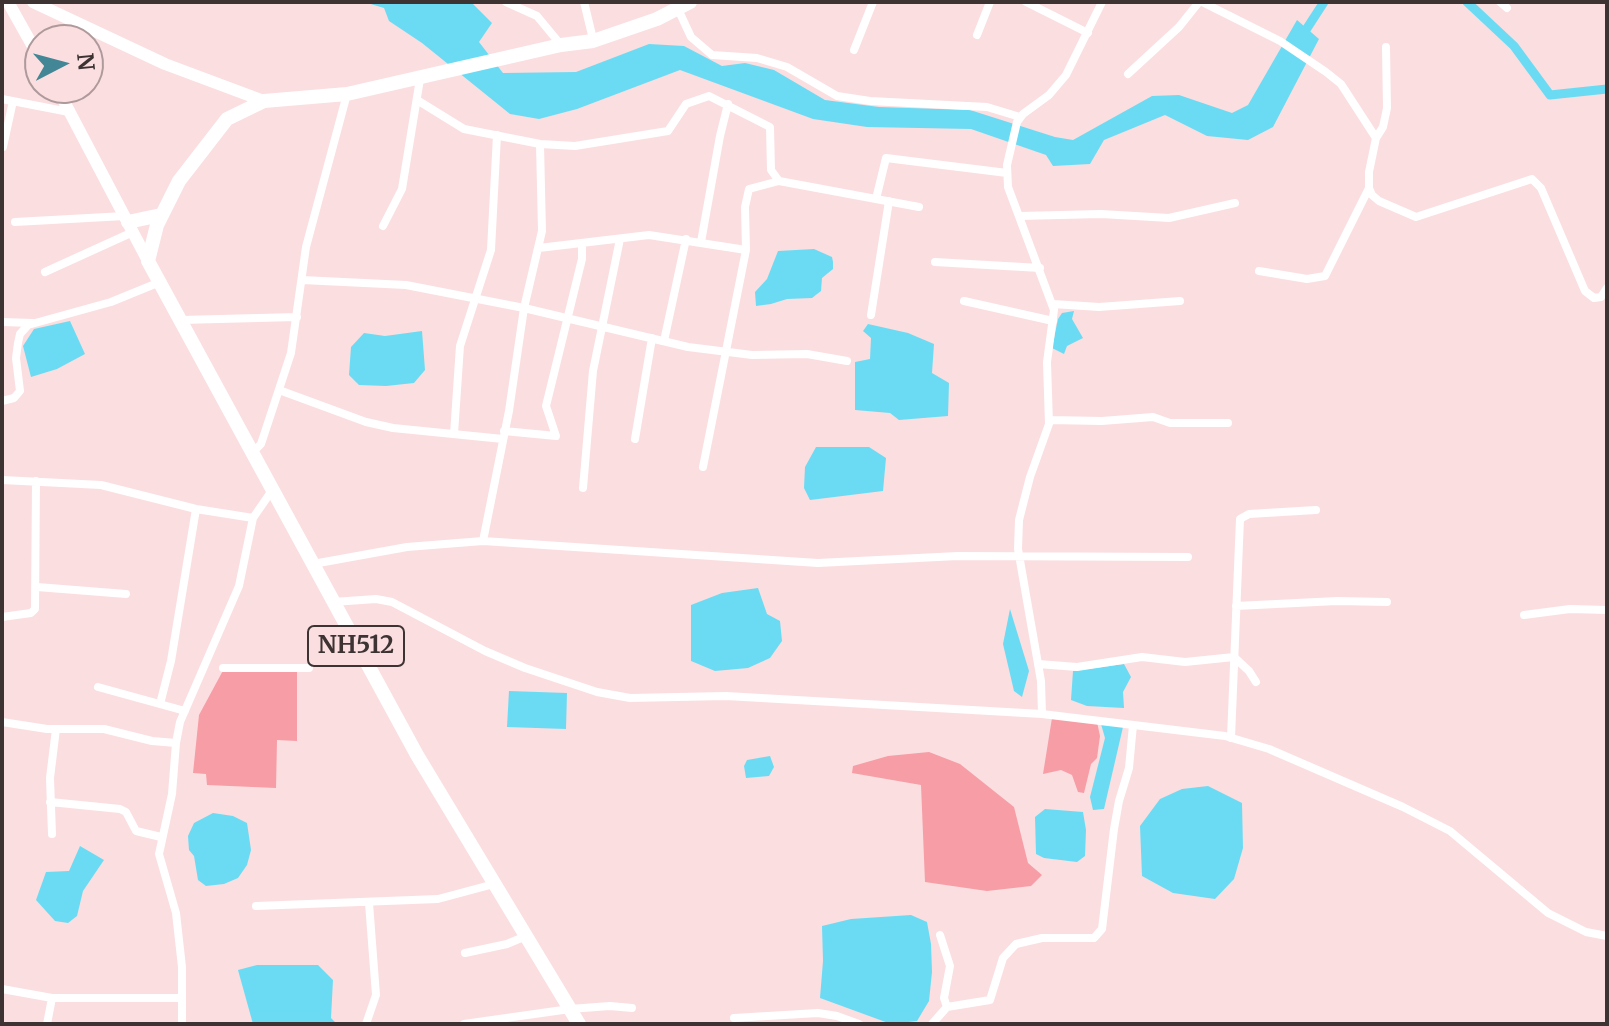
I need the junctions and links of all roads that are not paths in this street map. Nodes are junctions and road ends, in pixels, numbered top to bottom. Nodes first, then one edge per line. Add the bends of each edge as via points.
1 (8, 2) edge
2 (33, 2) edge
3 (506, 2) edge
4 (584, 2) edge
5 (873, 2) edge
6 (990, 2) edge
7 (1026, 2) edge
8 (1102, 2) edge
9 (1200, 2) edge
10 (680, 4) edge
11 (24, 30) edge
12 (1088, 33) junction
13 (977, 35) dead end
14 (586, 38) junction
15 (561, 45) junction
16 (1386, 47) dead end
17 (854, 50) dead end
18 (1128, 74) dead end
19 (426, 77) junction
20 (347, 94) junction
21 (2, 99) edge
22 (417, 100) junction
23 (13, 101) junction
24 (264, 101) junction
25 (66, 104) edge
26 (728, 104) junction
27 (70, 112) junction
28 (1018, 119) junction
29 (497, 135) junction
30 (1376, 138) junction
31 (540, 144) junction
32 (3, 147) edge
33 (1007, 169) junction
34 (779, 181) junction
35 (1369, 188) junction
36 (876, 199) junction
37 (889, 201) junction
38 (1235, 203) dead end
39 (919, 207) dead end
40 (161, 215) junction
41 (1020, 216) junction
42 (15, 222) dead end
43 (128, 224) junction
44 (383, 226) dead end
45 (620, 239) junction
46 (686, 239) junction
47 (701, 242) junction
48 (582, 243) junction
49 (539, 248) junction
50 (746, 250) junction
51 (148, 261) junction
52 (935, 262) dead end
53 (1040, 268) junction
54 (1259, 271) dead end
55 (45, 272) dead end
56 (302, 280) junction
57 (160, 282) junction
58 (1607, 288) edge
59 (474, 298) junction
60 (964, 301) dead end
61 (1180, 301) dead end
62 (1053, 304) junction
63 (524, 308) junction
64 (871, 315) dead end
65 (297, 317) junction
66 (567, 319) junction
67 (181, 320) junction
68 (1053, 321) junction
69 (2, 322) edge
70 (33, 323) junction
71 (601, 328) junction
72 (652, 338) junction
73 (664, 341) junction
74 (725, 352) junction
75 (847, 361) dead end
76 (279, 390) junction
77 (2, 401) edge
78 (1049, 420) junction
79 (1228, 423) dead end
80 (454, 434) junction
81 (503, 435) junction
82 (635, 439) dead end
83 (254, 451) junction
84 (703, 467) dead end
85 (2, 480) edge
86 (36, 481) junction
87 (583, 488) dead end
88 (273, 489) junction
89 (196, 509) junction
90 (1316, 510) dead end
91 (253, 518) junction
92 (483, 541) junction
93 (1020, 557) junction
94 (1188, 557) dead end
95 (312, 564) junction
96 (37, 587) junction
97 (126, 594) dead end
98 (332, 602) junction
99 (1387, 602) dead end
100 (1236, 606) junction
101 (1607, 610) edge
102 (1524, 615) dead end
103 (2, 617) edge
104 (1234, 657) junction
105 (1038, 664) junction
106 (223, 668) dead end
107 (309, 668) dead end
108 (1256, 682) dead end
109 (98, 687) dead end
110 (160, 704) junction
111 (185, 711) junction
112 (1042, 714) junction
113 (2, 722) edge
114 (1133, 725) junction
115 (56, 729) junction
116 (1231, 738) junction
117 (176, 743) junction
118 (50, 802) junction
119 (52, 834) dead end
120 (161, 837) junction
121 (494, 884) junction
122 (369, 903) junction
123 (256, 906) dead end
124 (940, 935) dead end
125 (526, 936) junction
126 (1607, 936) edge
127 (465, 953) dead end
128 (2, 989) edge
129 (52, 998) junction
130 (181, 998) junction
131 (947, 1007) junction
132 (632, 1008) dead end
133 (570, 1009) junction
134 (734, 1018) dead end
135 (47, 1024) edge
136 (182, 1024) edge
137 (366, 1024) edge
138 (464, 1024) edge
139 (579, 1024) edge
140 (859, 1024) edge
141 (932, 1024) edge

1 - 11 main road
2 - 24 main road via 177,69
3 - 15 street via 537,16
4 - 14 street
5 - 17 street
6 - 13 street
7 - 12 street
8 - 12 street
9 - 18 street
9 - 30 street via 1280,41 1326,72 1341,84
10 - 14 highway via 631,29 593,41
10 - 28 street via 691,37 712,55 757,58 787,67 837,96 987,107
12 - 28 street via 1066,75
14 - 15 highway
15 - 19 highway
16 - 30 street via 1387,108
19 - 20 highway
19 - 22 street
20 - 24 highway
20 - 56 street
21 - 23 street
22 - 29 street via 455,126
22 - 44 street via 402,189
23 - 27 street
23 - 32 street
24 - 40 highway via 227,119 179,181
25 - 27 main road
26 - 31 street via 709,96 690,101 668,131 575,146
26 - 34 street via 770,127 771,170
26 - 47 street
27 - 43 main road
28 - 33 street
29 - 31 street
29 - 59 street via 491,250
30 - 35 street
31 - 49 street
33 - 36 street via 886,158
33 - 41 street
34 - 36 street
34 - 50 street via 749,189
35 - 54 street via 1325,276 1307,279
35 - 58 street via 1379,201 1416,217 1532,179 1541,188 1585,291 1594,298
36 - 37 street
37 - 39 street
37 - 64 street
38 - 41 street via 1169,218
40 - 43 highway
40 - 51 highway
41 - 53 street
42 - 43 street
43 - 51 main road
43 - 55 street
45 - 46 street
45 - 48 street
45 - 71 street
46 - 47 street
46 - 73 street
47 - 50 street
48 - 49 street
48 - 66 street
49 - 63 street
50 - 74 street
51 - 57 highway, NH512
52 - 53 street
53 - 62 street
56 - 59 street via 406,285
56 - 65 street
57 - 67 highway, NH512
57 - 70 street
59 - 63 street
59 - 80 street via 460,346
60 - 68 street
61 - 62 street via 1099,307
62 - 68 street
63 - 66 street
63 - 81 street
65 - 67 street
65 - 76 street
66 - 71 street
66 - 81 street via 546,406 556,436
67 - 83 highway, NH512
68 - 78 street via 1047,362
69 - 70 street
70 - 77 street via 23,329 18,343 20,391
71 - 72 street
71 - 87 street
72 - 73 street
72 - 82 street
73 - 74 street
74 - 75 street via 807,354
74 - 84 street
76 - 80 street via 366,422
76 - 83 street
78 - 79 street via 1153,417 1170,423
78 - 93 street via 1022,503
80 - 81 street
81 - 92 street
83 - 88 highway, NH512
85 - 86 street
86 - 89 street via 101,485
86 - 96 street
88 - 91 street
88 - 95 highway, NH512
89 - 91 street
89 - 110 street
90 - 100 street via 1240,519
91 - 111 street via 239,586
92 - 93 street via 818,563
92 - 95 street via 407,547
93 - 94 street
93 - 105 street
95 - 98 highway, NH512
96 - 97 street
96 - 103 street via 31,613
98 - 112 street via 392,602 525,668 630,698 726,696
98 - 121 highway, NH512
99 - 100 street
100 - 104 street
101 - 102 street
104 - 105 street via 1185,662 1142,657 1077,667
104 - 108 street
104 - 116 street
105 - 112 street
106 - 107 street
109 - 110 street
110 - 111 street
111 - 117 street
112 - 114 street
113 - 115 street
114 - 116 street
114 - 131 street via 1102,929 1094,938 1016,944 1003,958 990,1000
115 - 117 street via 104,729
115 - 118 street
116 - 126 street via 1269,749 1450,831 1548,913
117 - 120 street via 172,794
118 - 119 street
118 - 120 street via 120,809 136,831
120 - 130 street via 159,854 176,913
121 - 122 street via 438,899
121 - 125 highway, NH512
122 - 123 street
122 - 137 street via 376,995
124 - 131 street via 950,966
125 - 127 street
125 - 133 highway, NH512
128 - 129 street
129 - 130 street
129 - 135 street
130 - 136 street
131 - 141 street
132 - 133 street
133 - 138 street
133 - 139 highway, NH512
134 - 140 street via 818,1013

